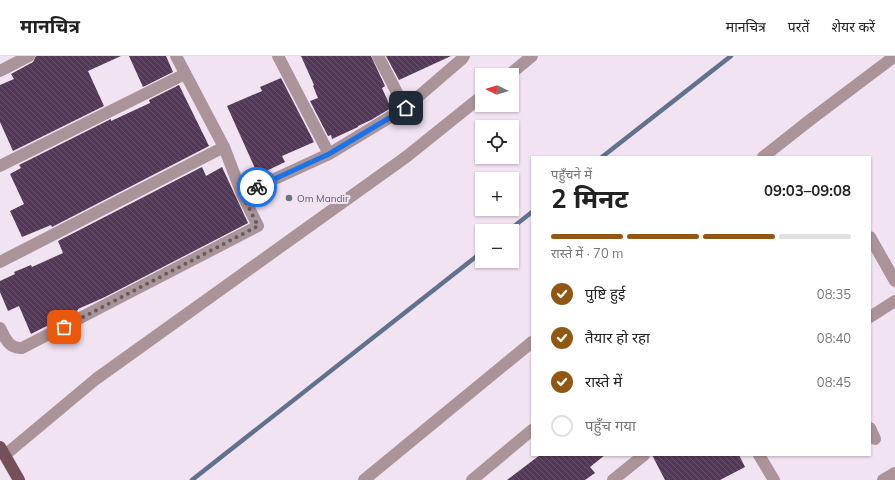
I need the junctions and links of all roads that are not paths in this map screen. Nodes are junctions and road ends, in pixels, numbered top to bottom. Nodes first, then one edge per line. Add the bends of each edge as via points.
1 (29, 56) edge
2 (176, 56) edge
3 (278, 56) edge
4 (378, 56) edge
5 (464, 56) edge
6 (532, 56) edge
7 (895, 56) edge
8 (517, 68) edge
9 (0, 71) edge
10 (185, 74) junction
11 (475, 102) edge
12 (406, 108) junction
13 (224, 147) junction
14 (329, 154) junction
15 (764, 156) edge
16 (0, 166) edge
17 (242, 194) junction
18 (871, 239) edge
19 (0, 262) edge
20 (895, 281) edge
21 (895, 301) edge
22 (871, 316) edge
23 (0, 328) edge
24 (531, 343) edge
25 (531, 431) edge
26 (2, 451) edge
27 (643, 456) edge
28 (760, 456) edge
29 (895, 474) edge
30 (17, 476) edge
31 (625, 476) edge
32 (364, 480) edge
33 (472, 480) edge
34 (612, 480) edge
35 (774, 480) edge
36 (883, 480) edge

1 - 9 street
2 - 10 street
3 - 14 street
4 - 12 street
5 - 12 street
6 - 8 street
7 - 15 street
10 - 13 street
10 - 16 street
11 - 26 street via 400,162 96,379
12 - 14 street
13 - 17 street
13 - 19 street
14 - 17 street
17 - 23 street via 258,226 22,348 12,346
18 - 20 street
21 - 22 street
24 - 32 street
25 - 33 street
26 - 30 main road
27 - 31 street
28 - 35 street
29 - 36 street
31 - 34 street

